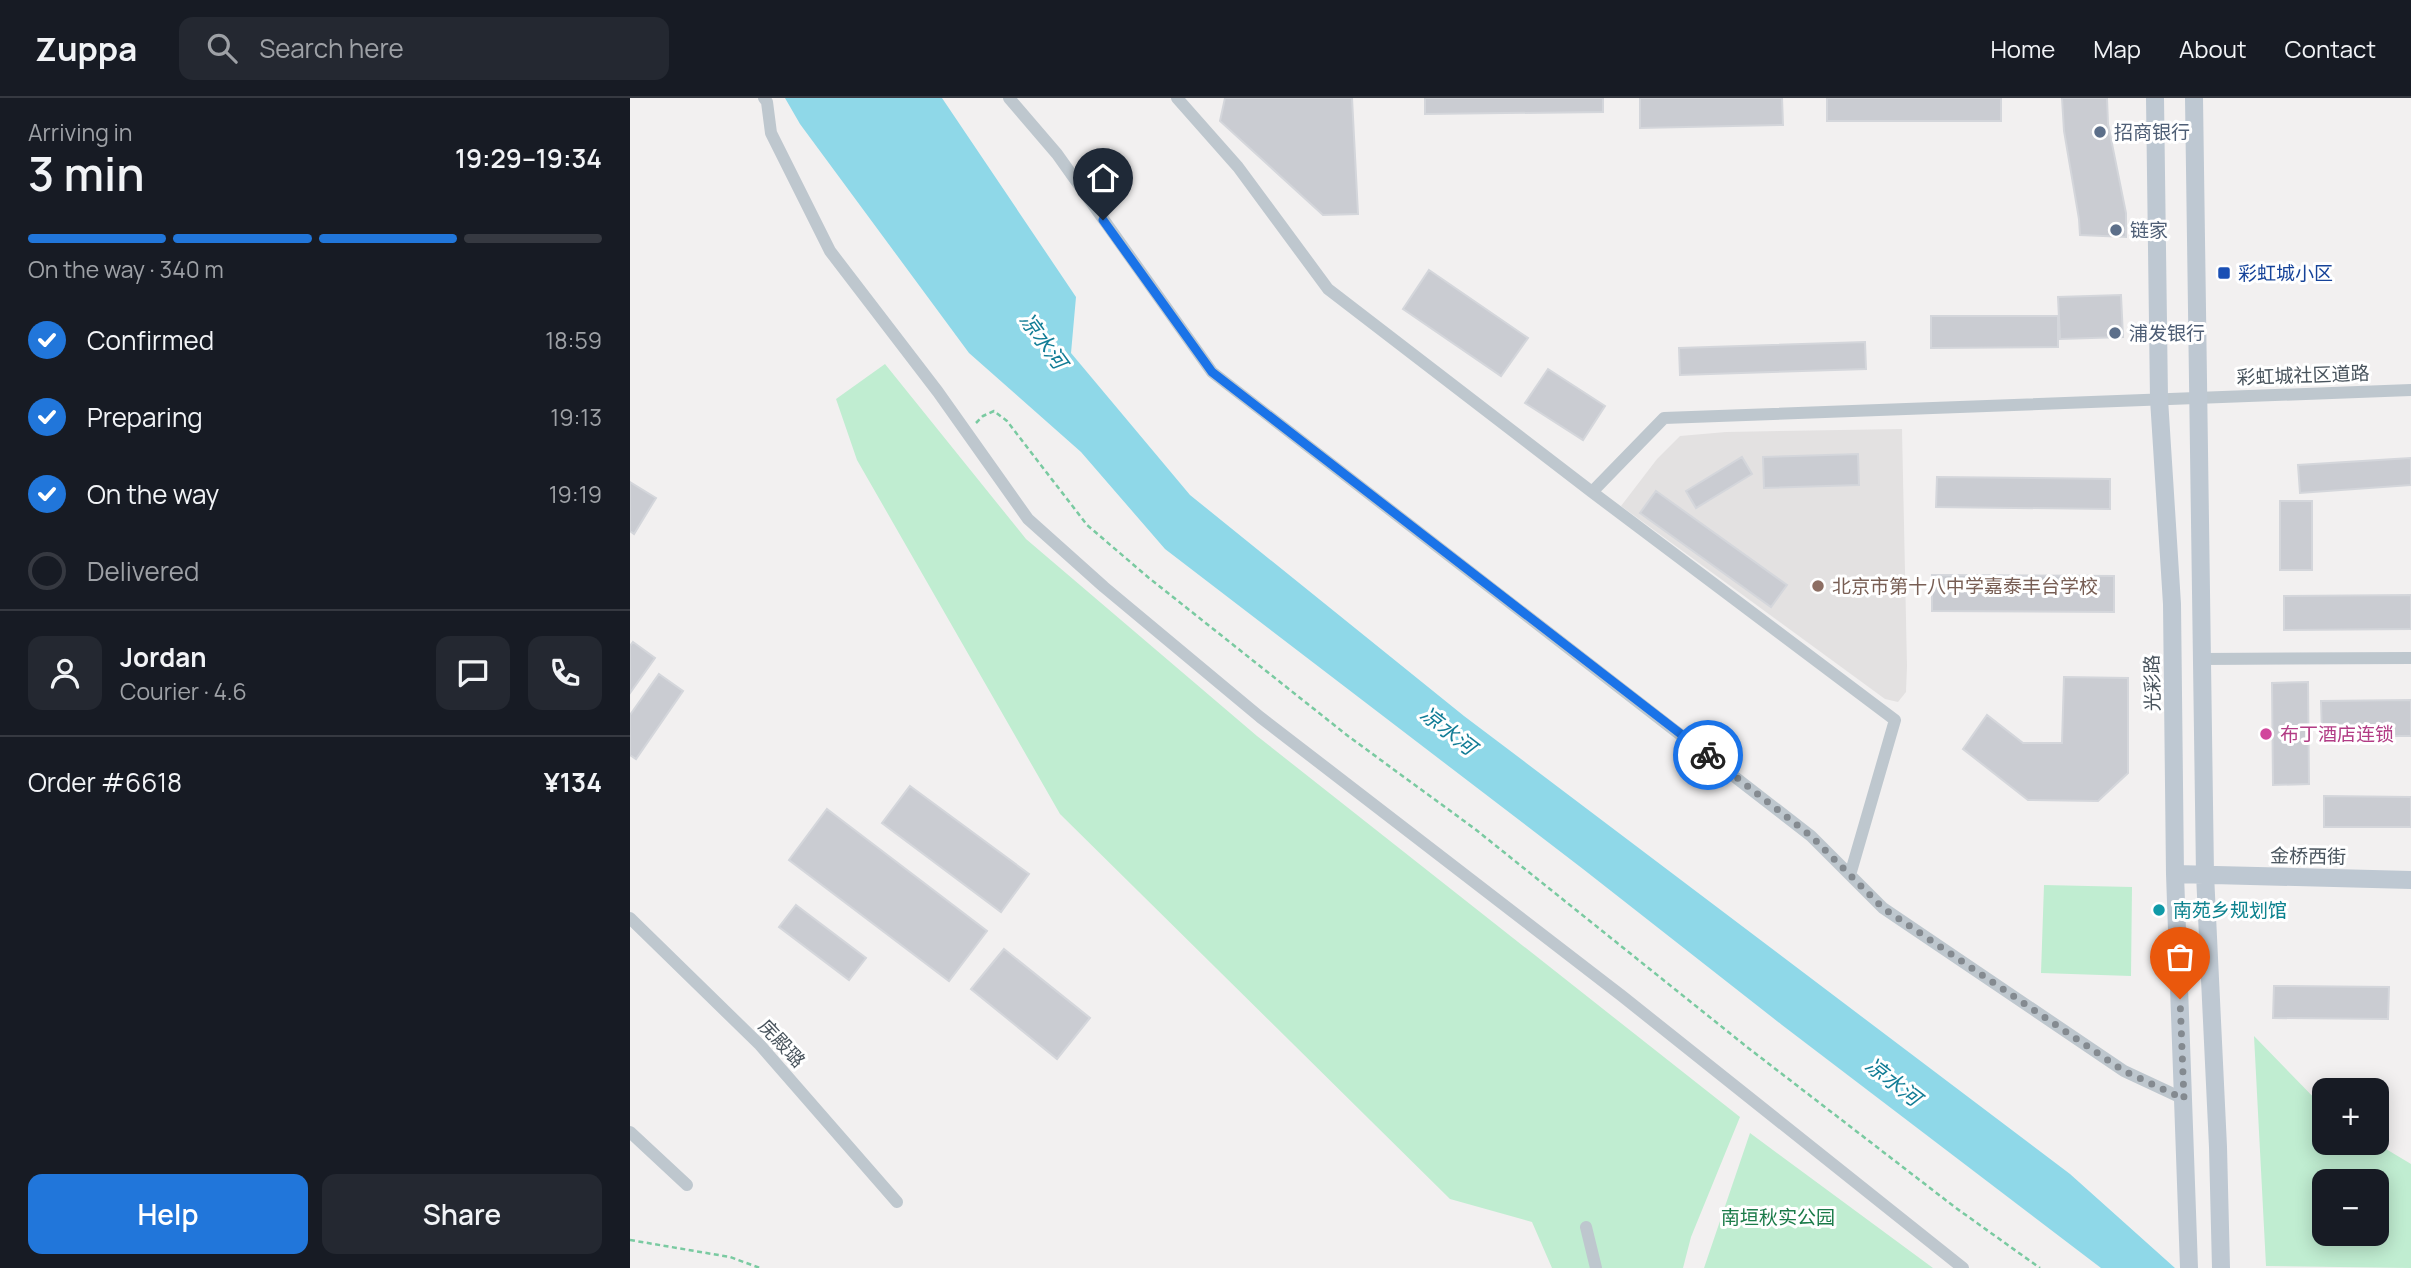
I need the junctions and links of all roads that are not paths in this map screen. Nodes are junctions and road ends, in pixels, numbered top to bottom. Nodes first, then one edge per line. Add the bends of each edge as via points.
1 (764, 98) edge
2 (1009, 98) edge
3 (1177, 98) edge
4 (2155, 98) edge
5 (2193, 98) edge
6 (2411, 390) edge
7 (2196, 398) junction
8 (2159, 400) junction
9 (1592, 492) junction
10 (2411, 658) edge
11 (2201, 659) junction
12 (2175, 874) junction
13 (2204, 874) junction
14 (1850, 875) junction
15 (2411, 880) edge
16 (630, 918) edge
17 (2184, 1099) junction
18 (630, 1132) edge
19 (687, 1185) dead end
20 (897, 1202) dead end
21 (1586, 1227) dead end
22 (1596, 1268) edge
23 (1964, 1268) edge
24 (2189, 1268) edge
25 (2221, 1268) edge

1 - 23 street via 771,133 830,251 1028,519 1260,717
2 - 14 street via 1056,155 1212,372 1801,827
3 - 9 street via 1238,167 1328,289
4 - 8 main road, 光彩路
5 - 7 main road
6 - 7 street, 彩虹城社区道路
7 - 8 street, 彩虹城社区道路
7 - 11 main road
8 - 9 street, 彩虹城社区道路 via 1664,418
8 - 12 main road, 光彩路 via 2172,604
9 - 14 street via 1895,720
10 - 11 street
11 - 13 main road
12 - 13 main road, 金桥西街
12 - 17 main road, 光彩路
13 - 15 main road, 金桥西街
13 - 25 main road
14 - 17 street via 1883,908 2101,1056
16 - 20 street, 庑殿璐 via 760,1045
17 - 24 main road, 光彩路
18 - 19 street
21 - 22 street

